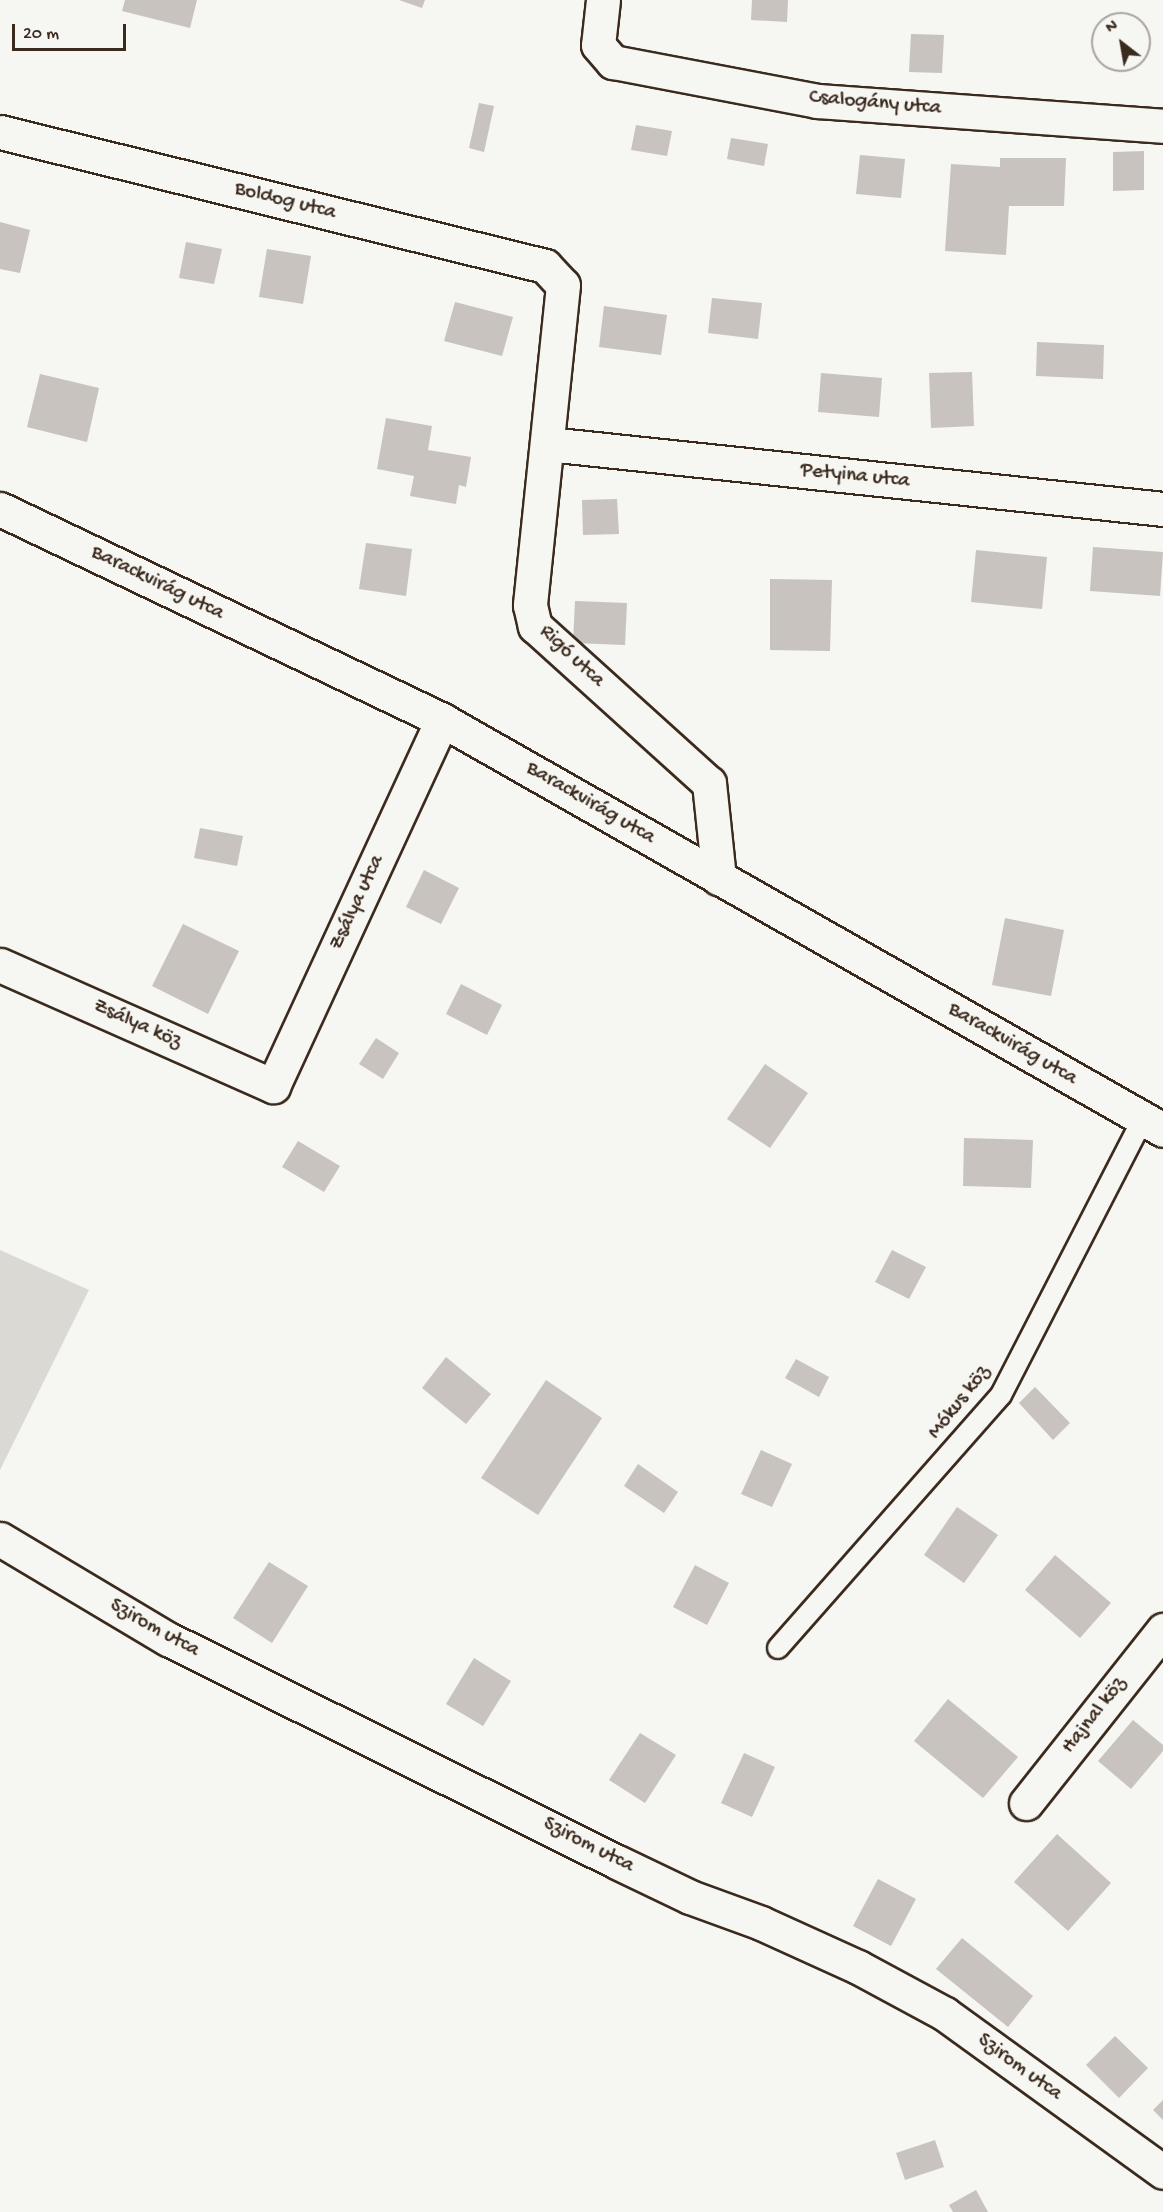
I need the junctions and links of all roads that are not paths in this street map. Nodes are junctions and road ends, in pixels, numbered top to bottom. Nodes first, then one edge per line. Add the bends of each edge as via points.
1 (603, 0) edge
2 (1163, 126) edge
3 (0, 132) edge
4 (563, 285) joint
5 (548, 444) junction
6 (0, 509) edge
7 (1163, 509) edge
8 (442, 720) junction
9 (719, 878) junction
10 (0, 965) edge
11 (273, 1086) joint
12 (1153, 1125) edge
13 (0, 1539) edge
14 (1163, 1630) edge
15 (778, 1648) dead end
16 (1026, 1803) dead end
17 (1163, 2172) edge

1 - 2 street, Csalogány utca via 598,45 613,62 817,101
3 - 4 street, Boldog utca via 545,266
4 - 5 street, Rigó utca
5 - 7 street, Petyina utca
5 - 9 street, Rigó utca via 530,605 535,626 710,783
6 - 8 street, Barackvirág utca
8 - 9 street, Barackvirág utca
8 - 11 street, Zsálya utca
9 - 12 street, Barackvirág utca
10 - 11 street, Zsálya köz
12 - 15 lane, Mókus köz via 1001,1395
13 - 17 street, Szirom utca via 168,1639 627,1867 858,1967 945,2014
14 - 16 street, Hajnal köz

